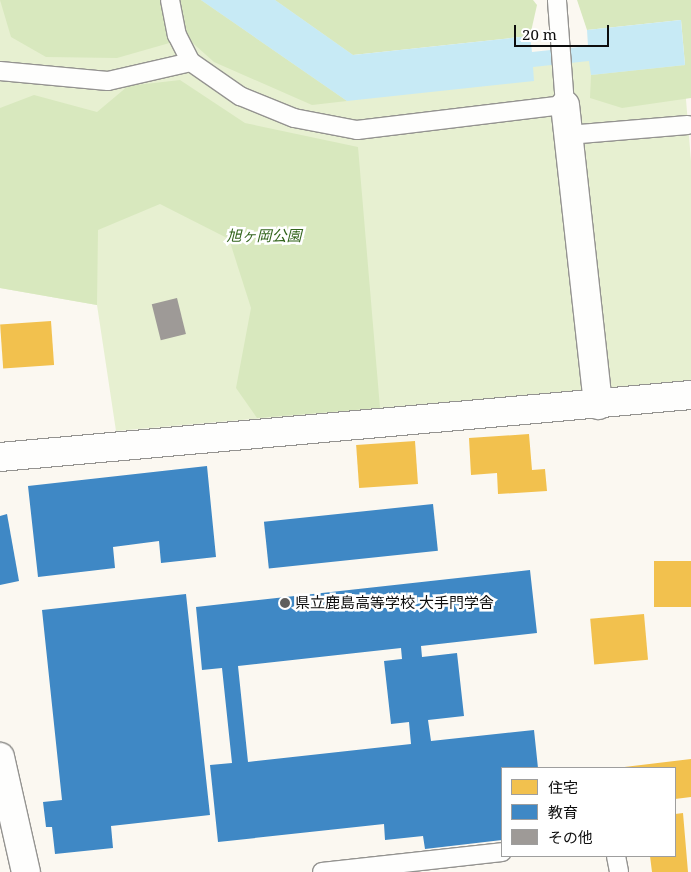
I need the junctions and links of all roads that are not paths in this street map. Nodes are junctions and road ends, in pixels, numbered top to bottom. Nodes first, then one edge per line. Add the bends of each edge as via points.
1 (170, 0) edge
2 (557, 0) edge
3 (191, 62) junction
4 (0, 70) edge
5 (564, 105) junction
6 (688, 125) dead end
7 (568, 135) junction
8 (691, 395) edge
9 (598, 405) junction
10 (0, 457) edge
11 (0, 757) edge
12 (501, 852) edge
13 (616, 857) edge
14 (26, 872) edge
15 (322, 872) edge
16 (619, 872) edge

1 - 3 lane via 177,35
2 - 5 lane
3 - 4 lane via 108,81
3 - 5 lane via 240,96 294,118 357,130
5 - 7 street
6 - 7 lane
7 - 9 street
8 - 9 street
9 - 10 street
11 - 14 street
12 - 15 lane
13 - 16 lane

